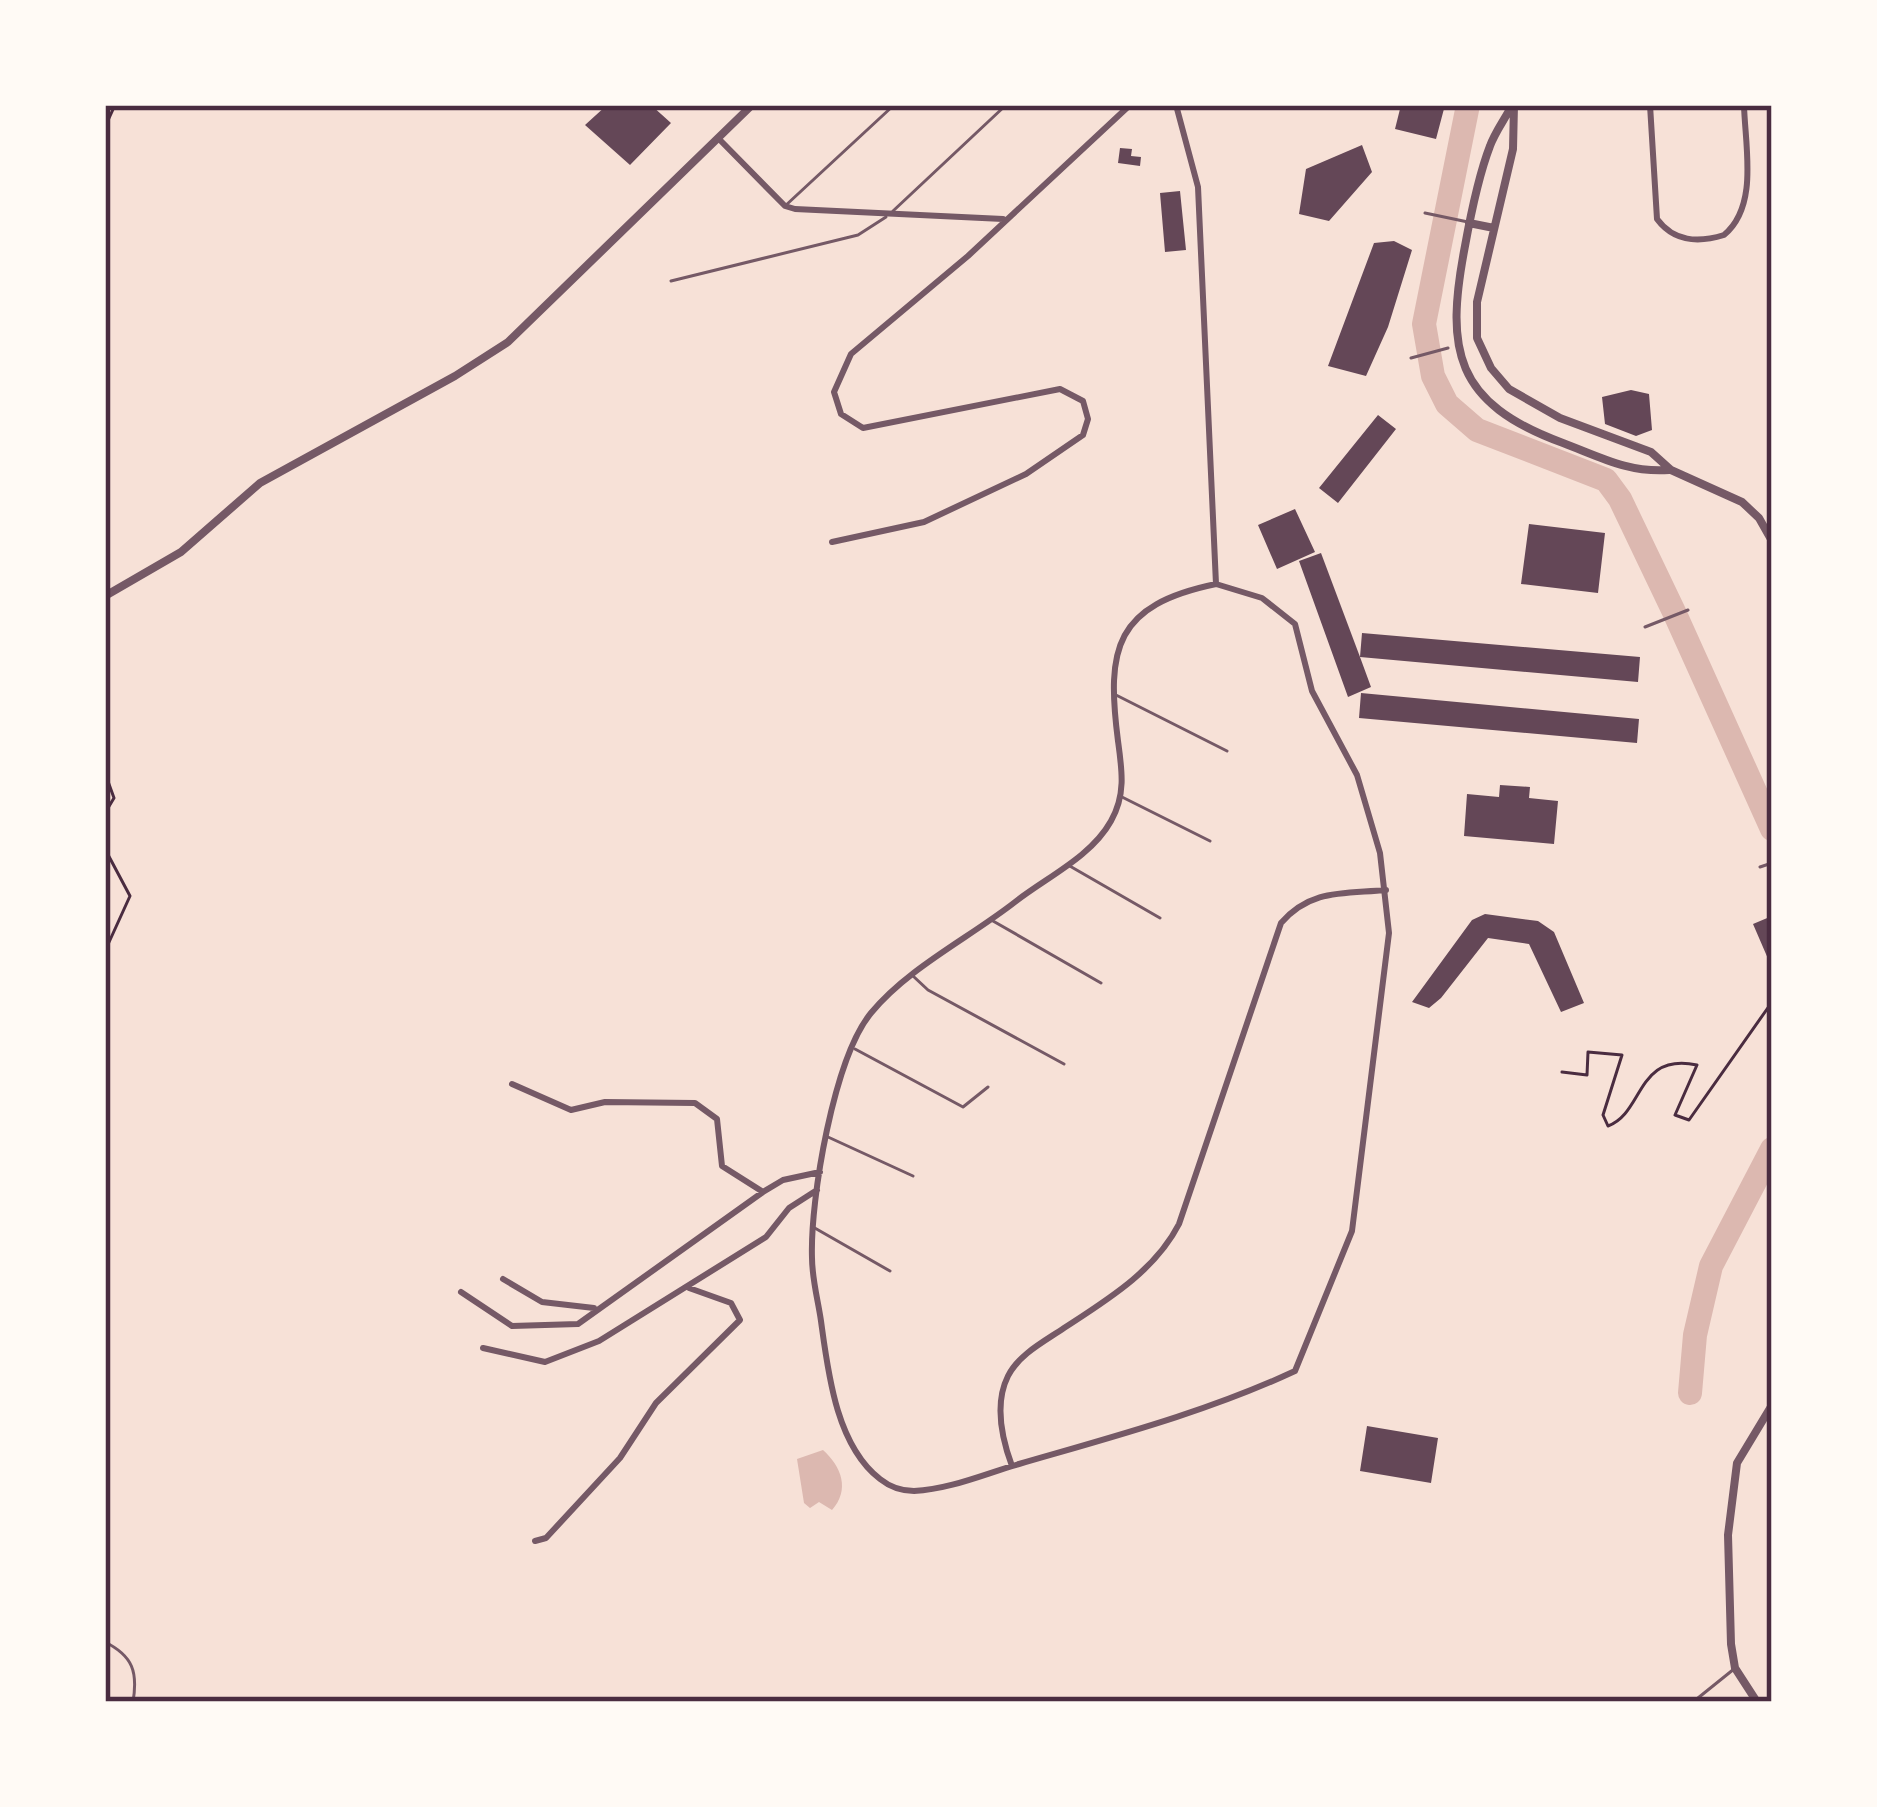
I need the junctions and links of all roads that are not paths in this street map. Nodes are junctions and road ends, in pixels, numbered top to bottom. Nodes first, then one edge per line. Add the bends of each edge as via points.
1 (752, 105) edge
2 (894, 105) edge
3 (1006, 105) edge
4 (1130, 105) edge
5 (1176, 105) edge
6 (1513, 105) edge
7 (1651, 105) edge
8 (1744, 105) edge
9 (718, 138) junction
10 (785, 206) junction
11 (889, 214) junction
12 (1425, 214) dead end
13 (1005, 219) junction
14 (1469, 223) junction
15 (1494, 228) junction
16 (670, 281) dead end
17 (1448, 348) dead end
18 (1411, 358) dead end
19 (1671, 470) junction
20 (1771, 537) edge
21 (832, 542) dead end
22 (1216, 584) junction
23 (105, 596) edge
24 (1688, 610) dead end
25 (1645, 627) dead end
26 (1112, 693) junction
27 (1227, 752) dead end
28 (1122, 797) junction
29 (1210, 841) dead end
30 (1772, 862) edge
31 (1067, 864) junction
32 (1760, 867) dead end
33 (1386, 890) junction
34 (1160, 919) dead end
35 (991, 920) junction
36 (913, 976) junction
37 (1101, 982) dead end
38 (850, 1046) junction
39 (1064, 1064) dead end
40 (512, 1084) dead end
41 (988, 1087) dead end
42 (828, 1137) junction
43 (820, 1172) junction
44 (913, 1176) dead end
45 (818, 1190) junction
46 (763, 1192) junction
47 (813, 1227) junction
48 (890, 1271) dead end
49 (503, 1279) dead end
50 (689, 1288) junction
51 (460, 1292) dead end
52 (598, 1308) junction
53 (483, 1348) dead end
54 (1772, 1405) edge
55 (1012, 1466) junction
56 (535, 1541) dead end
57 (105, 1642) edge
58 (1736, 1668) junction
59 (133, 1702) edge
60 (1693, 1702) edge
61 (1757, 1702) edge

1 - 9 street
2 - 10 lane
3 - 11 lane
4 - 13 street
5 - 22 street via 1198,188
6 - 14 street via 1490,145
6 - 15 street via 1513,149
7 - 8 street via 1657,219 1674,236 1700,241 1724,235 1743,210
9 - 10 street
9 - 23 street via 508,342 260,483 181,552
10 - 11 street
11 - 13 street
11 - 16 lane via 858,235
12 - 14 lane
13 - 21 street via 851,355 834,392 841,414 863,428 1060,389 1083,401 1083,435 1026,474 923,522
14 - 15 street
14 - 19 street via 1454,331 1472,382 1506,417 1552,440 1641,472
15 - 19 street via 1477,315 1491,368 1509,389 1560,418 1651,452
17 - 18 lane
19 - 20 street via 1742,502
22 - 26 street via 1148,608 1123,633
22 - 33 street via 1262,598 1295,623 1312,691 1357,775
24 - 25 lane
26 - 27 lane
26 - 28 street
28 - 29 lane
28 - 31 street via 1097,843
30 - 32 lane
31 - 34 lane
31 - 35 street
33 - 55 street via 1321,896 1299,903 1281,923 1180,1224 1167,1248 1111,1298 1030,1350 1009,1375 1000,1414
33 - 55 street via 1384,994 1352,1231 1295,1372
35 - 36 street
35 - 37 lane
36 - 38 street via 874,1009
36 - 39 lane
38 - 41 lane via 963,1107
38 - 42 street
40 - 46 street via 571,1110 605,1102 695,1103 717,1119 722,1166
42 - 43 street
42 - 44 lane
43 - 45 street
43 - 46 street
45 - 47 street
45 - 50 street via 766,1238
46 - 52 street
47 - 48 lane
47 - 55 street via 826,1360 862,1460 896,1489 913,1491
49 - 52 street via 542,1302
50 - 53 street via 599,1341 545,1362
50 - 56 street via 731,1304 740,1320 656,1403 620,1458 546,1538
51 - 52 street via 512,1326 578,1324
54 - 58 street via 1737,1463 1731,1503 1727,1604
57 - 59 lane via 124,1651 135,1670
58 - 60 lane
58 - 61 street

